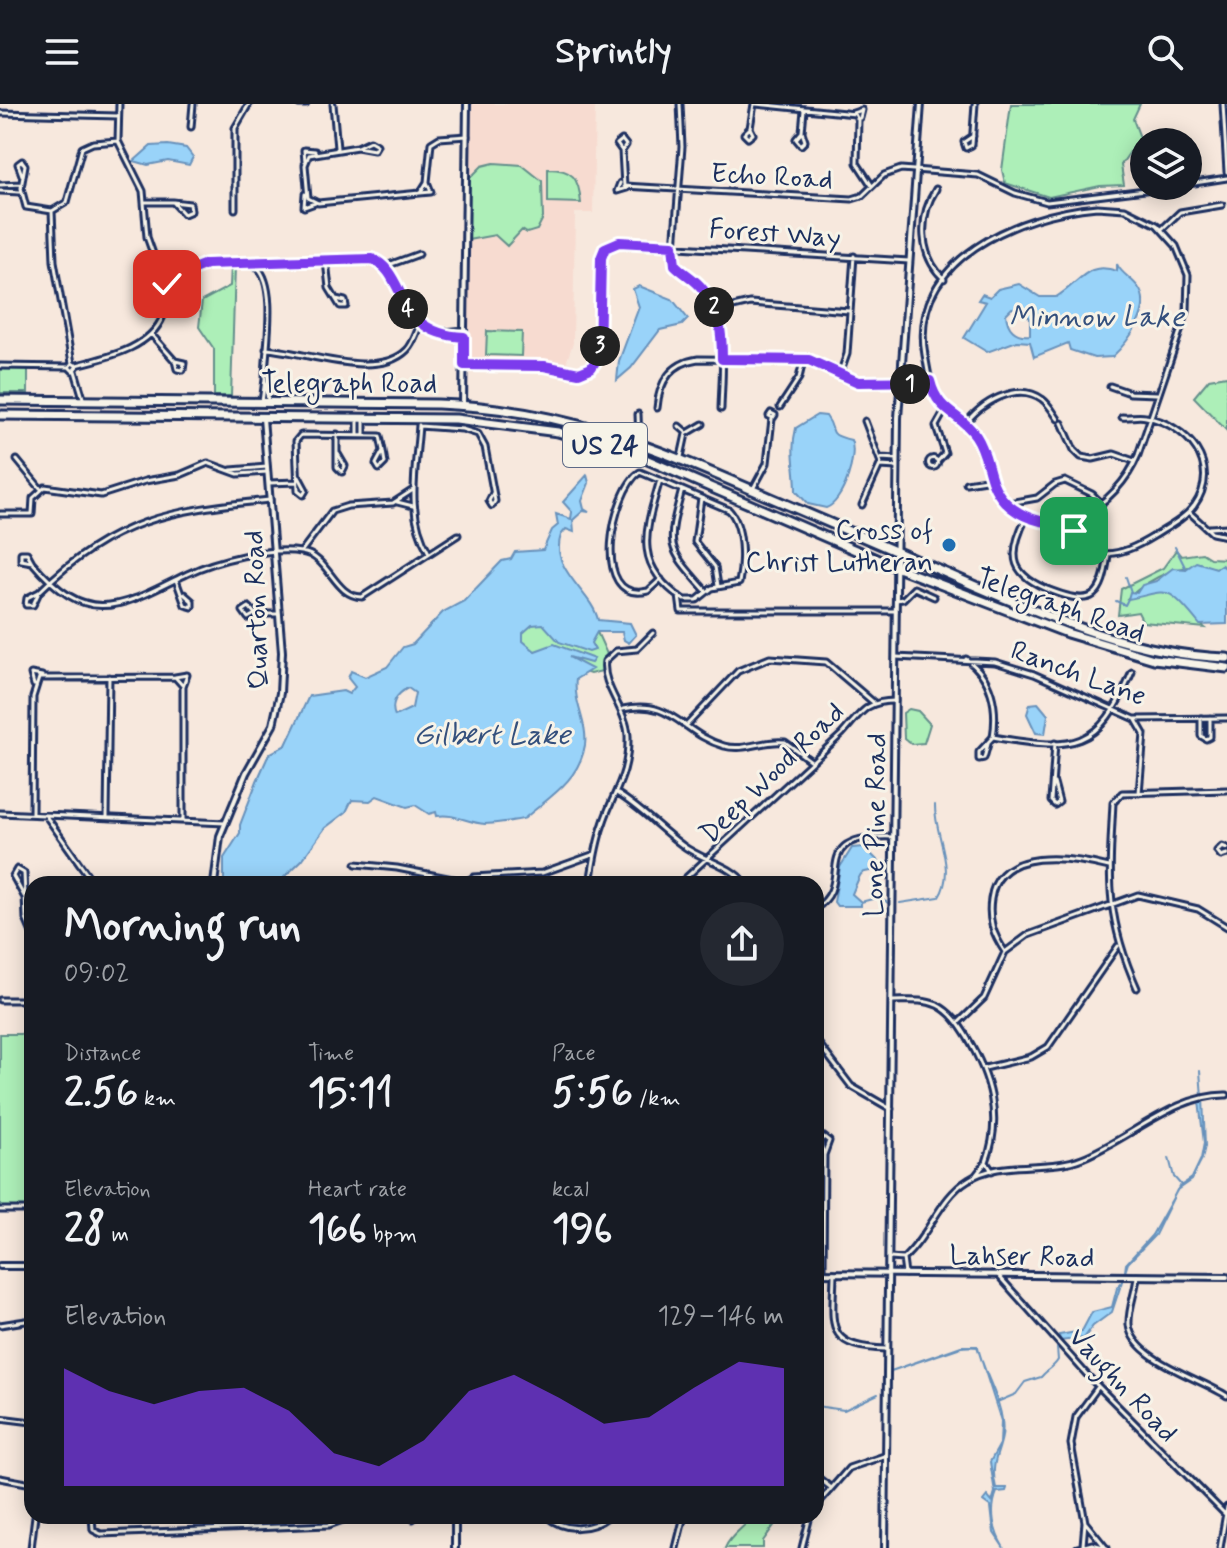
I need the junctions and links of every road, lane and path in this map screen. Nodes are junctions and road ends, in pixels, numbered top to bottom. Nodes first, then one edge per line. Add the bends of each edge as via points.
1 (119, 104) edge
2 (193, 104) edge
3 (249, 104) edge
4 (299, 104) edge
5 (306, 104) edge
6 (333, 104) edge
7 (467, 104) edge
8 (680, 104) edge
9 (755, 104) edge
10 (921, 104) edge
11 (975, 104) edge
12 (1223, 104) edge
13 (804, 110) junction
14 (0, 113) edge
15 (118, 116) junction
16 (191, 127) dead end
17 (750, 128) dead end
18 (802, 132) dead end
19 (467, 136) junction
20 (973, 136) dead end
21 (118, 141) junction
22 (357, 147) dead end
23 (338, 149) junction
24 (622, 151) dead end
25 (916, 169) junction
26 (1227, 172) edge
27 (22, 175) dead end
28 (1227, 178) edge
29 (427, 182) junction
30 (621, 182) junction
31 (1202, 182) edge
32 (21, 184) junction
33 (0, 185) edge
34 (872, 186) junction
35 (627, 188) junction
36 (936, 189) dead end
37 (0, 191) edge
38 (676, 191) junction
39 (1130, 191) edge
40 (21, 192) junction
41 (420, 193) junction
42 (305, 194) junction
43 (146, 202) junction
44 (173, 202) dead end
45 (315, 203) junction
46 (1222, 205) dead end
47 (235, 209) dead end
48 (52, 211) junction
49 (1162, 229) junction
50 (673, 245) junction
51 (419, 254) dead end
52 (854, 256) junction
53 (326, 261) junction
54 (909, 261) junction
55 (271, 264) junction
56 (256, 265) junction
57 (386, 266) junction
58 (265, 273) junction
59 (160, 277) junction
60 (170, 279) junction
61 (944, 279) junction
62 (166, 290) junction
63 (336, 299) dead end
64 (716, 311) junction
65 (849, 311) junction
66 (421, 323) junction
67 (464, 330) junction
68 (445, 332) junction
69 (151, 334) junction
70 (464, 337) junction
71 (266, 349) junction
72 (722, 359) junction
73 (803, 360) junction
74 (175, 361) dead end
75 (72, 365) junction
76 (464, 365) junction
77 (0, 366) edge
78 (840, 374) junction
79 (929, 375) junction
80 (922, 376) junction
81 (900, 380) junction
82 (930, 381) junction
83 (923, 382) junction
84 (1110, 386) dead end
85 (1157, 394) junction
86 (0, 400) edge
87 (83, 402) junction
88 (111, 402) junction
89 (265, 403) junction
90 (337, 404) junction
91 (363, 404) junction
92 (463, 405) junction
93 (780, 407) dead end
94 (657, 408) dead end
95 (721, 409) dead end
96 (945, 410) junction
97 (638, 414) dead end
98 (0, 415) edge
99 (80, 417) junction
100 (106, 417) junction
101 (1122, 417) dead end
102 (263, 418) junction
103 (334, 418) junction
104 (361, 418) junction
105 (1150, 418) junction
106 (456, 419) junction
107 (772, 419) dead end
108 (1058, 419) dead end
109 (479, 421) junction
110 (865, 421) dead end
111 (419, 422) junction
112 (1062, 423) dead end
113 (703, 424) dead end
114 (965, 425) junction
115 (679, 426) dead end
116 (686, 432) junction
117 (337, 434) junction
118 (358, 434) junction
119 (364, 434) junction
120 (478, 434) junction
121 (639, 441) junction
122 (383, 451) dead end
123 (338, 454) dead end
124 (671, 454) junction
125 (680, 458) junction
126 (880, 458) junction
127 (897, 459) junction
128 (17, 460) dead end
129 (938, 461) dead end
130 (1136, 461) junction
131 (663, 466) junction
132 (880, 466) junction
133 (897, 467) junction
134 (267, 469) junction
135 (299, 477) junction
136 (992, 479) junction
137 (660, 480) junction
138 (269, 483) junction
139 (298, 483) junction
140 (966, 483) dead end
141 (41, 489) junction
142 (413, 490) junction
143 (682, 490) junction
144 (753, 490) junction
145 (493, 493) dead end
146 (701, 498) junction
147 (270, 500) junction
148 (396, 502) junction
149 (1008, 504) junction
150 (1102, 504) junction
151 (862, 505) dead end
152 (413, 506) junction
153 (793, 507) junction
154 (1189, 512) junction
155 (0, 514) edge
156 (1027, 517) junction
157 (819, 518) junction
158 (787, 520) junction
159 (1070, 521) junction
160 (1227, 527) edge
161 (1209, 528) junction
162 (812, 531) junction
163 (458, 535) dead end
164 (1227, 536) edge
165 (301, 552) junction
166 (897, 552) junction
167 (429, 553) junction
168 (274, 554) junction
169 (1108, 555) junction
170 (32, 562) dead end
171 (897, 567) junction
172 (661, 579) junction
173 (176, 580) junction
174 (50, 581) junction
175 (718, 586) junction
176 (986, 590) junction
177 (706, 591) junction
178 (39, 592) dead end
179 (184, 594) dead end
180 (679, 596) junction
181 (934, 597) dead end
182 (1006, 599) junction
183 (686, 600) junction
184 (896, 600) junction
185 (981, 601) junction
186 (999, 608) junction
187 (896, 611) junction
188 (686, 612) junction
189 (255, 614) dead end
190 (279, 614) junction
191 (653, 633) dead end
192 (896, 657) junction
193 (1227, 658) edge
194 (966, 659) junction
195 (1227, 668) edge
196 (1132, 672) dead end
197 (42, 676) junction
198 (109, 676) junction
199 (175, 677) junction
200 (34, 686) junction
201 (183, 686) junction
202 (895, 701) junction
203 (873, 702) junction
204 (622, 709) junction
205 (1116, 710) junction
206 (1201, 718) junction
207 (1210, 718) junction
208 (1227, 718) edge
209 (1135, 719) junction
210 (1154, 720) junction
211 (686, 726) junction
212 (1144, 734) junction
213 (993, 737) junction
214 (1055, 743) junction
215 (988, 744) dead end
216 (811, 761) junction
217 (1054, 783) junction
218 (1227, 790) edge
219 (1139, 793) junction
220 (618, 794) junction
221 (0, 813) edge
222 (32, 814) junction
223 (46, 815) junction
224 (107, 817) junction
225 (183, 820) junction
226 (225, 823) junction
227 (893, 837) junction
228 (1227, 848) edge
229 (595, 854) junction
230 (1227, 855) edge
231 (709, 859) junction
232 (356, 864) dead end
233 (1109, 867) junction
234 (88, 876) edge
235 (214, 876) edge
236 (432, 876) edge
237 (491, 876) edge
238 (591, 876) edge
239 (689, 876) edge
240 (739, 876) edge
241 (24, 896) joint
242 (824, 901) edge
243 (1111, 905) junction
244 (1226, 923) edge
245 (1118, 946) junction
246 (1005, 952) junction
247 (1137, 988) dead end
248 (0, 1000) edge
249 (24, 1000) edge
250 (892, 1001) junction
251 (958, 1023) junction
252 (824, 1051) edge
253 (985, 1068) junction
254 (1227, 1095) edge
255 (891, 1109) junction
256 (986, 1162) junction
257 (992, 1171) junction
258 (975, 1176) junction
259 (0, 1210) edge
260 (24, 1210) edge
261 (890, 1258) junction
262 (903, 1259) junction
263 (0, 1266) edge
264 (24, 1266) edge
265 (824, 1273) edge
266 (834, 1273) junction
267 (890, 1273) junction
268 (905, 1274) junction
269 (998, 1275) junction
270 (1137, 1276) junction
271 (1227, 1277) edge
272 (24, 1321) edge
273 (0, 1325) edge
274 (888, 1349) junction
275 (1098, 1387) junction
276 (1227, 1396) edge
277 (0, 1418) edge
278 (24, 1421) edge
279 (887, 1456) junction
280 (0, 1478) edge
281 (24, 1482) edge
282 (824, 1482) edge
283 (830, 1487) junction
284 (824, 1495) edge
285 (1227, 1507) edge
286 (1227, 1516) edge
287 (1085, 1522) junction
288 (34, 1524) edge
289 (93, 1524) edge
290 (332, 1524) edge
291 (455, 1524) edge
292 (559, 1524) edge
293 (597, 1524) edge
294 (682, 1524) edge
295 (808, 1524) edge
296 (1083, 1545) junction
297 (31, 1548) edge
298 (455, 1548) edge
299 (676, 1548) edge
300 (802, 1548) edge
301 (885, 1548) edge
302 (1077, 1548) edge
303 (1106, 1548) edge
304 (1220, 1548) edge

1 - 15 street
2 - 16 street
3 - 47 street via 235,128
4 - 5 street
6 - 23 street
7 - 19 street
8 - 38 street via 683,144
9 - 13 street
9 - 17 street
10 - 25 street, Lone Pine Road
11 - 20 street
12 - 26 street
13 - 18 street
13 - 34 street via 856,116 857,163
14 - 15 street
15 - 21 street
19 - 29 street via 433,140 427,152
19 - 67 street
21 - 43 street
21 - 48 street via 82,148 67,202
22 - 23 street
23 - 42 street via 305,149
24 - 30 street
25 - 34 street, Echo Road via 891,171
25 - 39 street, Echo Road via 978,175 1047,202
25 - 54 street, Lone Pine Road
27 - 32 street
28 - 31 street
29 - 41 street
29 - 41 street via 431,192
30 - 35 street
30 - 35 street via 617,191
32 - 33 street
32 - 40 street
34 - 38 street, Echo Road via 849,199
35 - 38 street, Echo Road
36 - 61 street via 923,234 929,259
37 - 40 street
38 - 50 street
40 - 48 street via 26,207
41 - 45 street
42 - 45 street
42 - 45 street via 304,207
43 - 44 street
43 - 59 street via 147,237
46 - 49 street via 1180,212
48 - 75 street via 54,261
49 - 61 street via 1119,208 1058,212 987,240
49 - 85 street via 1182,256 1189,294
50 - 52 street, Forest Way
50 - 64 street via 675,265 700,286
50 - 76 street, Forest Way via 619,242 605,248 600,352 589,369 574,373 544,366
51 - 57 street
52 - 54 street, Forest Way
52 - 65 street
53 - 55 street
53 - 57 street via 368,258
53 - 63 street
54 - 81 street, Lone Pine Road
55 - 56 street
55 - 58 street
56 - 58 street
56 - 60 street via 206,264
57 - 66 street via 404,304
58 - 71 street
59 - 60 street
59 - 62 street
60 - 62 street
61 - 79 street via 923,325
62 - 69 street via 165,312
64 - 65 street via 755,303
64 - 72 street
65 - 78 street via 847,354
66 - 68 street
66 - 71 street via 409,348 383,364
67 - 68 street
67 - 70 street
68 - 70 street
69 - 74 street
69 - 75 street via 115,354
70 - 76 street
71 - 89 street
72 - 73 street
72 - 94 street via 691,360 675,368 661,385
72 - 95 street
73 - 78 street via 818,361
73 - 93 street via 799,378
75 - 77 street
75 - 87 street
76 - 92 street
78 - 81 street via 862,382
79 - 80 street
79 - 82 street
80 - 81 street
80 - 83 street
81 - 83 street
81 - 127 street, Lone Pine Road
82 - 83 street
82 - 96 street
84 - 85 street
85 - 105 street
86 - 87 highway, Telegraph Road / US 24
87 - 88 highway, Telegraph Road / US 24
87 - 99 highway
88 - 89 highway, Telegraph Road / US 24
88 - 100 highway
89 - 90 highway, Telegraph Road / US 24
89 - 102 highway
90 - 91 highway, Telegraph Road / US 24
90 - 103 highway
91 - 92 highway, Telegraph Road / US 24
91 - 104 highway
92 - 106 highway via 465,414
92 - 121 highway, Telegraph Road / US 24 via 541,414
96 - 114 street
96 - 129 street via 936,426 945,453
97 - 121 street
98 - 99 highway, Telegraph Road / US 24
99 - 100 highway, Telegraph Road / US 24
100 - 102 highway, Telegraph Road / US 24
101 - 105 street
102 - 103 highway, Telegraph Road / US 24
102 - 134 street, Quarton Road
103 - 104 highway, Telegraph Road / US 24
104 - 111 highway, Telegraph Road / US 24
104 - 118 street
104 - 119 street
105 - 130 street
105 - 154 street via 1181,430 1200,455 1203,483
106 - 109 highway, Telegraph Road / US 24
106 - 111 highway, Telegraph Road / US 24
107 - 144 street via 767,463
108 - 114 street via 1045,401 1021,391 983,406
109 - 120 street
109 - 131 highway, Telegraph Road / US 24 via 586,439
110 - 126 street
111 - 120 street
111 - 142 street
112 - 130 street via 1081,457 1114,454
113 - 116 street
114 - 136 street via 979,441
115 - 116 street
116 - 125 street
117 - 118 street
117 - 123 street
117 - 135 street via 299,436
118 - 119 street
119 - 122 street via 382,437
120 - 145 street
121 - 124 highway, Telegraph Road / US 24
124 - 125 highway, Telegraph Road / US 24
124 - 131 highway
125 - 144 highway, Telegraph Road / US 24
126 - 127 street
126 - 132 street
127 - 133 street, Lone Pine Road
128 - 141 street
130 - 150 street
131 - 158 highway, Telegraph Road / US 24
132 - 133 street
132 - 151 street
133 - 166 street, Lone Pine Road
134 - 138 street, Quarton Road
134 - 141 street via 238,474 204,464 101,495
135 - 139 street
135 - 139 street via 305,495 298,493
136 - 140 street
136 - 149 street
137 - 143 street
137 - 172 street via 646,542 649,563
137 - 172 street via 640,472 627,484 610,558 618,579 634,591 648,591
138 - 139 street
138 - 147 street, Quarton Road
141 - 155 street via 33,498 32,514
142 - 148 street
142 - 152 street
143 - 146 street
143 - 177 street via 672,550
144 - 153 highway, Telegraph Road / US 24
146 - 175 street via 695,542 715,567
146 - 175 street via 733,513 739,536 739,583
147 - 168 street, Quarton Road
147 - 174 street via 212,506 129,526 81,553
148 - 152 street
148 - 165 street via 332,511
149 - 150 street via 1037,498 1065,481
149 - 156 street
150 - 159 street
152 - 167 street via 416,530
153 - 157 highway, Telegraph Road / US 24
153 - 158 highway via 795,515
154 - 161 street
154 - 169 street via 1133,549
156 - 159 street
156 - 169 street via 1017,544 1017,565 1037,587 1072,600 1086,599 1103,584
157 - 162 highway
157 - 166 highway, Telegraph Road / US 24
158 - 162 highway, Telegraph Road / US 24
159 - 169 street via 1085,545
160 - 161 street
161 - 164 street
162 - 171 highway, Telegraph Road / US 24
163 - 167 street
165 - 167 street via 321,563 347,594 359,597 373,593
165 - 168 street
166 - 171 street, Lone Pine Road
166 - 176 highway, Telegraph Road / US 24
168 - 173 street via 222,561
168 - 190 street, Quarton Road
170 - 174 street
171 - 184 street, Lone Pine Road
171 - 185 highway, Telegraph Road / US 24
172 - 180 street
173 - 174 street via 143,598 112,605 80,601
173 - 179 street
174 - 178 street
175 - 177 street
176 - 182 highway, Telegraph Road / US 24
176 - 185 highway
177 - 183 street via 697,600
180 - 183 street
180 - 188 street via 678,608
181 - 184 street via 915,587
182 - 186 highway
182 - 193 highway, Telegraph Road / US 24 via 1130,644
183 - 188 street
184 - 187 street, Lone Pine Road
185 - 186 highway, Telegraph Road / US 24
186 - 195 highway, Telegraph Road / US 24 via 1125,652
187 - 188 street
187 - 192 street, Lone Pine Road
189 - 190 street
190 - 226 street, Quarton Road via 282,659 276,714
191 - 204 street via 637,649 612,653 605,661
192 - 194 street, Ranch Lane
192 - 202 street, Lone Pine Road
194 - 205 street, Ranch Lane via 1024,671
194 - 213 street via 989,686 995,711
196 - 205 street
197 - 198 street
197 - 200 street
197 - 200 street via 31,674
198 - 199 street
198 - 224 street
199 - 201 street
199 - 201 street via 187,675
200 - 222 street
201 - 225 street
202 - 203 street, Deep Wood Road
202 - 227 street, Lone Pine Road
203 - 211 street via 826,662 764,659 731,676
203 - 216 street, Deep Wood Road
204 - 211 street via 659,707
204 - 220 street via 628,740
205 - 209 street, Ranch Lane
205 - 214 street via 1090,736
206 - 207 street, Ranch Lane
206 - 207 street via 1201,736 1206,739
206 - 210 street, Ranch Lane
207 - 208 street, Ranch Lane
209 - 210 street, Ranch Lane
209 - 212 street
210 - 212 street
211 - 216 street via 729,747 785,742
212 - 219 street
213 - 214 street
213 - 215 street
214 - 217 street
216 - 231 street, Deep Wood Road
217 - 217 street via 1059,799 1055,805 1051,801
218 - 219 street
219 - 233 street via 1122,793 1113,803
220 - 229 street via 604,819
220 - 231 street via 684,847
221 - 222 street
222 - 223 street
223 - 224 street
223 - 234 street
224 - 225 street
225 - 226 street
226 - 235 street, Quarton Road
227 - 242 street via 850,841 838,857
227 - 250 street, Lone Pine Road
228 - 230 street via 1217,851
229 - 237 street via 542,873
229 - 238 street
231 - 239 street, Deep Wood Road
231 - 240 street
232 - 236 street
233 - 243 street
233 - 246 street via 1053,860 1020,863 1002,871 993,886 990,917
241 - 241 street via 24,873 17,869 13,876
243 - 244 street via 1143,896 1198,909
243 - 245 street
243 - 246 street via 1028,935
245 - 247 street
245 - 253 street via 1048,1047 1031,1057
246 - 251 street via 984,998
248 - 249 street
250 - 251 street via 931,1003
250 - 255 street, Lone Pine Road
251 - 253 street
252 - 255 street via 851,1086
253 - 256 street via 994,1118
254 - 257 street via 1195,1099 1074,1161
255 - 261 street, Lone Pine Road
256 - 257 street
256 - 258 street
257 - 258 street
258 - 262 street via 948,1198 923,1239
259 - 260 street
261 - 262 street
261 - 267 street, Lone Pine Road
262 - 268 street
263 - 264 street
265 - 266 street, Lahser Road
266 - 267 street, Lahser Road
266 - 274 street via 832,1318 837,1336 856,1347
267 - 268 street, Lahser Road
267 - 274 street, Lone Pine Road
268 - 269 street, Lahser Road
269 - 270 street, Lahser Road
269 - 275 street, Vaughn Road
270 - 271 street, Lahser Road
270 - 276 street via 1129,1320 1134,1338 1173,1369
272 - 273 street
274 - 279 street, Lone Pine Road
275 - 286 street, Vaughn Road
275 - 287 street via 1079,1412 1072,1436
277 - 278 street
279 - 283 street via 857,1463
279 - 301 street, Lone Pine Road
280 - 281 street
282 - 283 street
283 - 284 street
285 - 286 street
286 - 304 street
287 - 296 street
287 - 303 street
288 - 297 street
289 - 290 street via 94,1532
291 - 298 street
292 - 293 street
294 - 299 street
295 - 300 street
296 - 302 street
296 - 303 street

